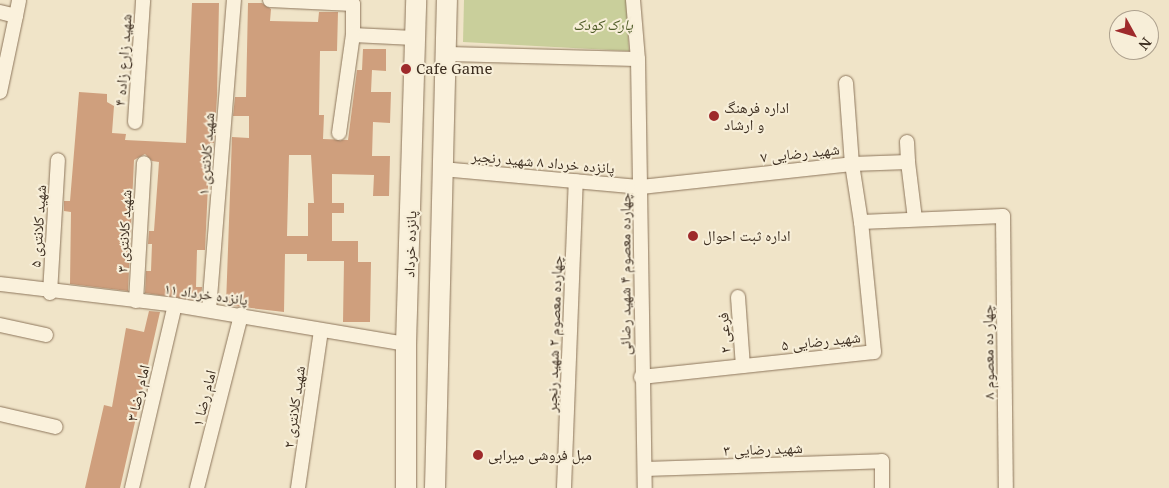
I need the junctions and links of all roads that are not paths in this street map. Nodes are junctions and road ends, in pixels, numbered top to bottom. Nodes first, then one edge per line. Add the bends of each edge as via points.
1 (19, 0) edge
2 (143, 0) edge
3 (234, 0) edge
4 (270, 0) edge
5 (416, 0) edge
6 (447, 0) edge
7 (633, 0) edge
8 (353, 2) edge
9 (0, 12) edge
10 (16, 16) junction
11 (353, 35) junction
12 (414, 38) junction
13 (446, 54) junction
14 (638, 59) junction
15 (846, 83) dead end
16 (0, 92) edge
17 (135, 122) dead end
18 (339, 133) dead end
19 (907, 142) dead end
20 (58, 160) dead end
21 (908, 162) junction
22 (144, 163) dead end
23 (852, 164) junction
24 (442, 169) junction
25 (576, 182) junction
26 (641, 187) junction
27 (915, 219) junction
28 (861, 222) junction
29 (0, 284) edge
30 (50, 293) junction
31 (738, 297) dead end
32 (136, 301) junction
33 (175, 305) junction
34 (209, 310) junction
35 (241, 315) junction
36 (0, 325) edge
37 (321, 331) junction
38 (46, 335) dead end
39 (406, 344) junction
40 (743, 366) junction
41 (641, 377) junction
42 (0, 414) edge
43 (56, 427) dead end
44 (645, 469) junction
45 (132, 488) edge
46 (198, 488) edge
47 (298, 488) edge
48 (406, 488) edge
49 (435, 488) edge
50 (564, 488) edge
51 (645, 488) edge
52 (882, 488) edge
53 (1006, 488) edge

1 - 10 street
2 - 17 street, شهید زارع زاده ۴
3 - 34 street, شهید کلانتری ۱
4 - 8 street
5 - 12 main road, پانزده خرداد
6 - 13 main road, پانزده خرداد
7 - 14 street, چهارده معصوم ۴ شهید رضائی
8 - 11 street
9 - 10 street
10 - 16 street
11 - 12 street
11 - 18 street
12 - 39 main road, پانزده خرداد
13 - 14 street
13 - 24 main road, پانزده خرداد
14 - 26 street, چهارده معصوم ۴ شهید رضائی
15 - 23 street
19 - 21 street
20 - 30 street, شهید کلانتری ۵
21 - 23 street
21 - 27 street
22 - 32 street, شهید کلانتری ۳
23 - 26 street, شهید رضایی ۷
23 - 28 street, شهید رضایی ۷
24 - 25 street, پانزده خرداد ۸ شهید رنجبر
24 - 49 main road, پانزده خرداد
25 - 26 street, پانزده خرداد ۸ شهید رنجبر
25 - 50 street, چهارده معصوم ۲ شهید رنجبر
26 - 41 street, چهارده معصوم ۴ شهید رضائی
27 - 28 street
27 - 53 street, چهار ده معصوم ۸ via 1003,216
28 - 40 street, شهید رضایی ۵ via 874,352
29 - 30 street, پانزده خرداد ۱۱
30 - 32 street, پانزده خرداد ۱۱
31 - 40 street, فرعی ۲
32 - 33 street, پانزده خرداد ۱۱
33 - 34 street, پانزده خرداد ۱۱
33 - 45 street, امام رضا ۳
34 - 35 street, پانزده خرداد ۱۱
35 - 37 street, پانزده خرداد ۱۱
35 - 46 street, امام رضا ۱
36 - 38 street
37 - 39 street, پانزده خرداد ۱۱
37 - 47 street, شهید کلانتری ۲
39 - 48 main road, پانزده خرداد
40 - 41 street, شهید رضایی ۵
41 - 44 street, چهارده معصوم ۴ شهید رضائی
42 - 43 street
44 - 51 street, چهارده معصوم ۴ شهید رضائی
44 - 52 street, شهید رضایی ۳ via 882,460

